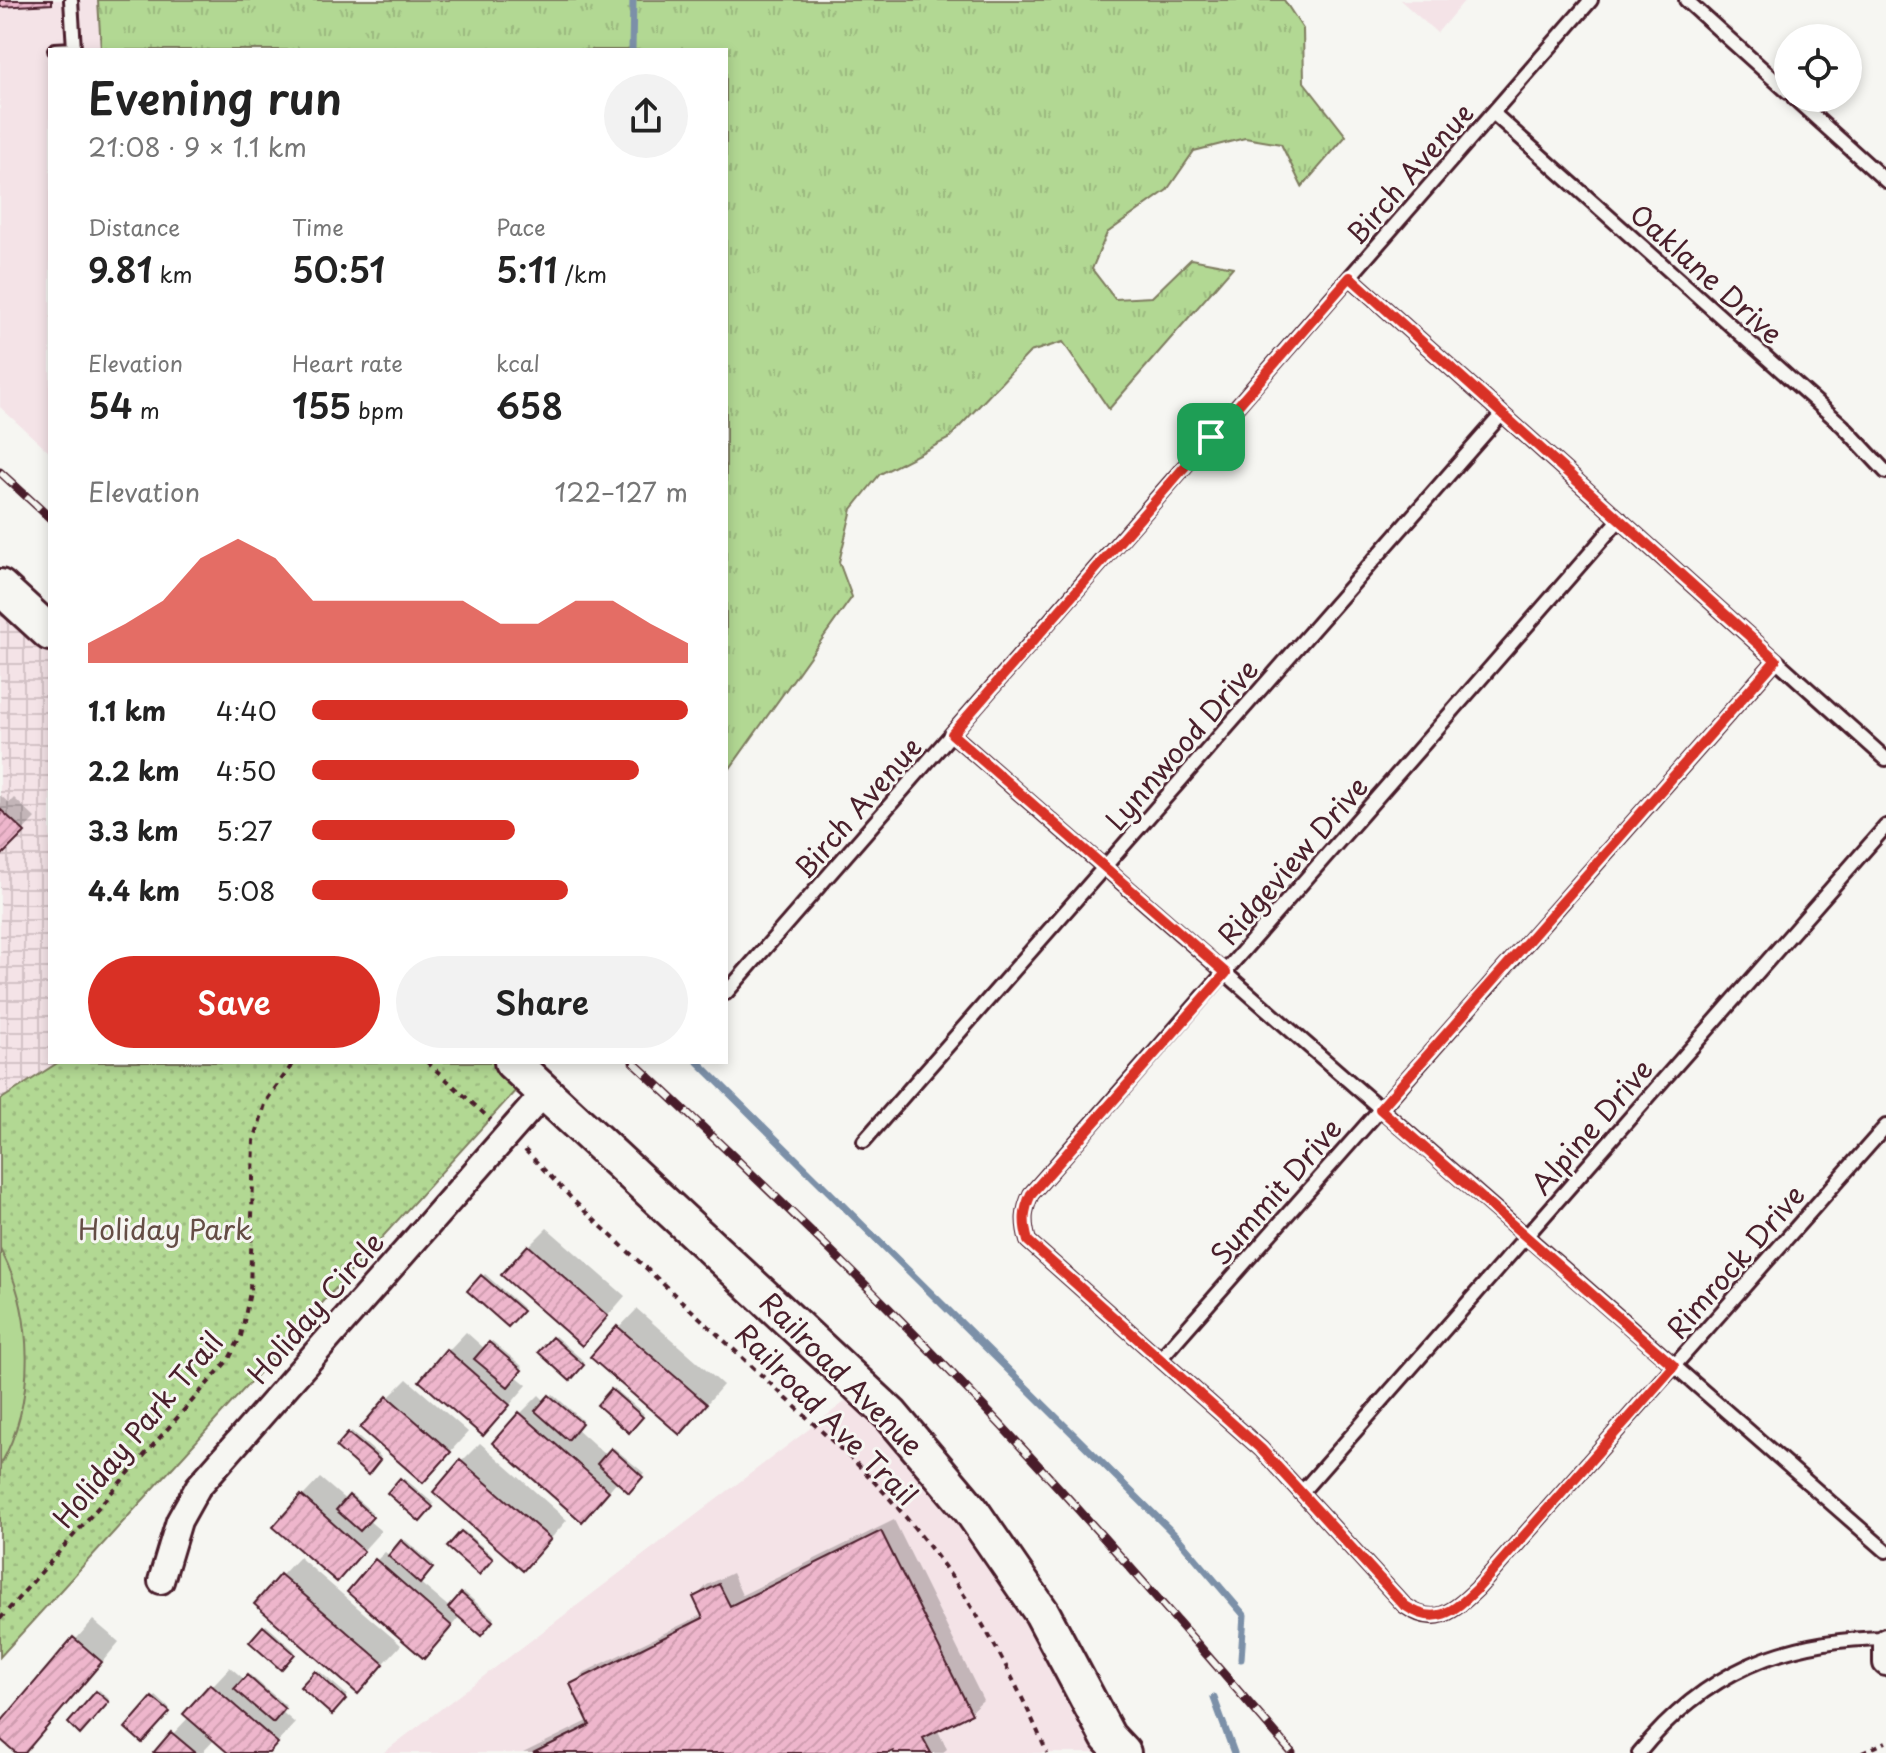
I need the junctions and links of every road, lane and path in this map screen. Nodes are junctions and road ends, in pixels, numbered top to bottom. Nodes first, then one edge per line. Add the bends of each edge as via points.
1 (71, 0) edge
2 (1591, 0) edge
3 (1686, 0) edge
4 (74, 48) edge
5 (1774, 79) edge
6 (1810, 112) edge
7 (1493, 113) junction
8 (1886, 181) edge
9 (1350, 277) junction
10 (1502, 414) junction
11 (1886, 472) edge
12 (1620, 519) junction
13 (0, 587) edge
14 (48, 631) edge
15 (1776, 660) junction
16 (952, 734) junction
17 (1886, 759) edge
18 (1886, 826) edge
19 (1104, 867) junction
20 (1226, 973) junction
21 (728, 991) edge
22 (293, 1064) edge
23 (429, 1064) edge
24 (514, 1064) edge
25 (545, 1092) junction
26 (1380, 1109) junction
27 (497, 1126) dead end
28 (1886, 1126) edge
29 (864, 1141) dead end
30 (522, 1148) dead end
31 (1526, 1237) junction
32 (1160, 1359) junction
33 (1674, 1366) junction
34 (1301, 1493) junction
35 (1886, 1551) edge
36 (161, 1581) dead end
37 (0, 1619) edge
38 (1886, 1639) edge
39 (1886, 1663) edge
40 (1886, 1742) edge
41 (1112, 1748) edge
42 (1047, 1753) edge
43 (1639, 1753) edge
44 (1862, 1753) edge

1 - 4 lane
2 - 7 lane, Birch Avenue
3 - 5 lane
6 - 8 lane
7 - 9 lane, Birch Avenue
7 - 11 lane, Oaklane Drive via 1843,426
9 - 10 lane
9 - 16 lane, Birch Avenue
10 - 12 lane
10 - 19 lane, Lynnwood Drive
12 - 15 lane
12 - 20 lane, Ridgeview Drive
13 - 14 main road
15 - 17 lane
15 - 26 lane, Summit Drive
16 - 19 lane
16 - 21 lane, Birch Avenue
18 - 31 lane, Alpine Drive
19 - 20 lane
19 - 29 lane, Lynnwood Drive
20 - 26 lane
20 - 32 lane, Ridgeview Drive via 1025,1207 1028,1241
22 - 37 path, Holiday Park Trail via 266,1101 254,1141 250,1292 241,1336 229,1359
23 - 27 path
24 - 25 main road, Railroad Avenue
25 - 36 street, Holiday Circle via 198,1487 179,1521
25 - 41 main road, Railroad Avenue via 891,1415 971,1510 1042,1613
26 - 31 lane
26 - 32 lane, Summit Drive
28 - 33 lane, Rimrock Drive
30 - 42 path, Railroad Ave Trail via 884,1493 953,1575 996,1643
31 - 33 lane
31 - 34 lane, Alpine Drive
32 - 34 lane via 1261,1449
33 - 34 lane, Rimrock Drive via 1460,1605 1446,1614 1430,1617 1404,1605
33 - 35 lane
38 - 39 street
38 - 43 lane via 1855,1638 1794,1648 1737,1670 1686,1703
40 - 44 path

